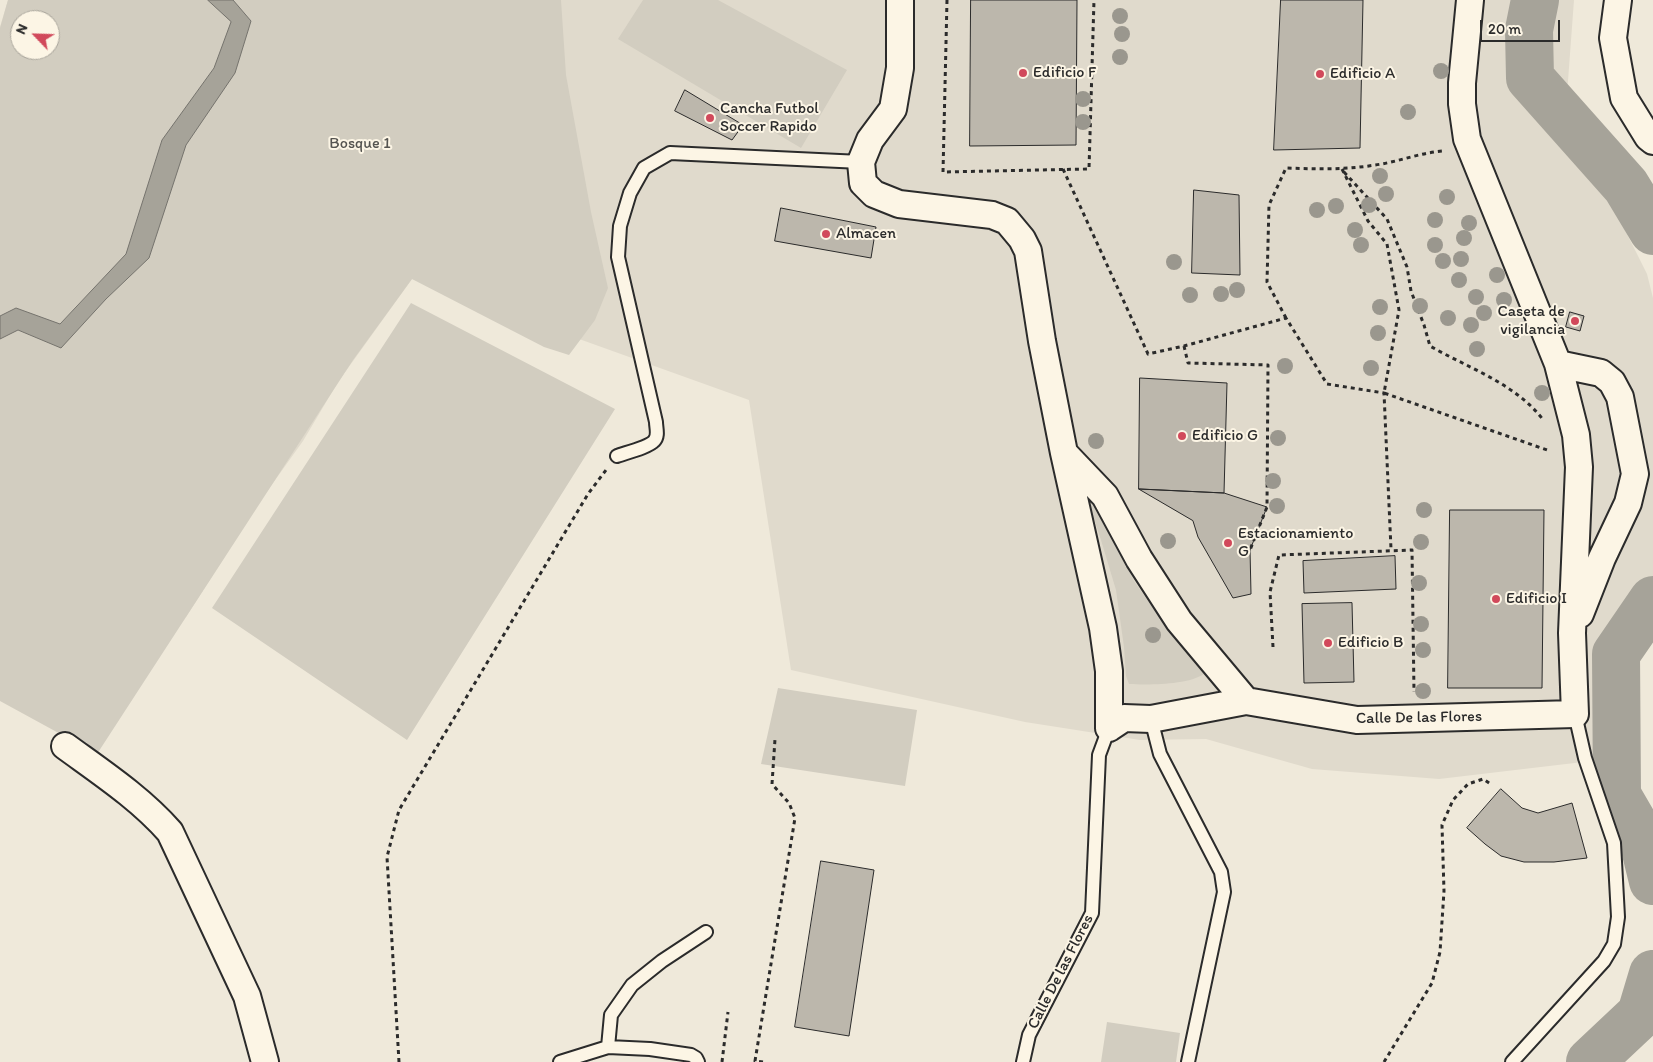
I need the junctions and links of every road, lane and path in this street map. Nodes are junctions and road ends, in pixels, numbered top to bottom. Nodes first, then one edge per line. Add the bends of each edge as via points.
1 (900, 0) edge
2 (947, 0) edge
3 (1094, 0) edge
4 (1470, 0) edge
5 (1618, 0) edge
6 (1467, 139) junction
7 (1653, 142) edge
8 (861, 162) junction
9 (1063, 169) junction
10 (1342, 169) junction
11 (1286, 318) junction
12 (1184, 346) junction
13 (1558, 364) junction
14 (1384, 393) junction
15 (1545, 423) dead end
16 (1064, 453) junction
17 (617, 456) joint
18 (1579, 467) junction
19 (1391, 549) junction
20 (1250, 550) dead end
21 (1572, 633) junction
22 (1273, 647) dead end
23 (1246, 701) junction
24 (1414, 701) dead end
25 (1575, 714) junction
26 (1151, 719) junction
27 (1109, 728) junction
28 (775, 739) dead end
29 (65, 746) dead end
30 (1492, 785) dead end
31 (706, 932) dead end
32 (728, 1012) dead end
33 (608, 1047) junction
34 (588, 1058) edge
35 (265, 1062) edge
36 (399, 1062) edge
37 (560, 1062) edge
38 (698, 1062) edge
39 (722, 1062) edge
40 (763, 1062) edge
41 (1023, 1062) edge
42 (1188, 1062) edge
43 (1384, 1062) edge
44 (1512, 1062) edge

1 - 8 street via 900,68 893,110 870,140
2 - 9 path via 943,172
3 - 9 path via 1089,169
4 - 6 street via 1462,83
5 - 7 street via 1613,38 1624,98
6 - 10 path via 1443,150 1398,161
6 - 13 street
8 - 16 street via 863,183 874,194 899,204 992,215 1007,220 1022,239 1028,251
8 - 17 lane via 670,153 644,168 630,192 620,226 618,257 657,434 649,444
9 - 12 path via 1148,354
10 - 11 path via 1286,168 1270,205 1267,282
10 - 14 path via 1368,221 1387,244 1398,301
10 - 15 path via 1388,219 1407,267 1410,290 1430,346 1472,367 1516,395
11 - 12 path
11 - 14 path via 1327,384
12 - 20 path via 1188,362 1268,365 1267,507
13 - 18 street via 1576,435
13 - 21 street via 1601,372 1612,382 1620,397 1635,474 1628,503
14 - 18 path via 1554,452
14 - 19 path
16 - 23 street via 1105,496 1178,621
16 - 27 street via 1104,628 1109,671
17 - 36 path via 588,494 399,810 387,857
18 - 21 street
19 - 22 path via 1279,555 1270,592
19 - 24 path via 1412,550
21 - 25 street
23 - 25 street, Calle De las Flores via 1357,720
23 - 26 street, Calle De las Flores
25 - 44 lane via 1585,758 1614,843 1618,917 1614,944 1604,962
26 - 27 street, Calle De las Flores via 1124,718
26 - 42 lane via 1160,754 1221,872 1224,892
27 - 41 lane, Calle De las Flores via 1099,755 1092,913 1029,1035
28 - 40 path via 772,784 789,803 795,818 755,1061
29 - 35 street via 137,800 170,832 247,996
30 - 43 path via 1483,779 1468,784 1453,800 1442,824 1444,890 1440,952 1432,983
31 - 33 lane via 662,961 632,986 611,1015
32 - 39 path
33 - 34 lane
33 - 38 lane via 691,1055
34 - 37 lane

